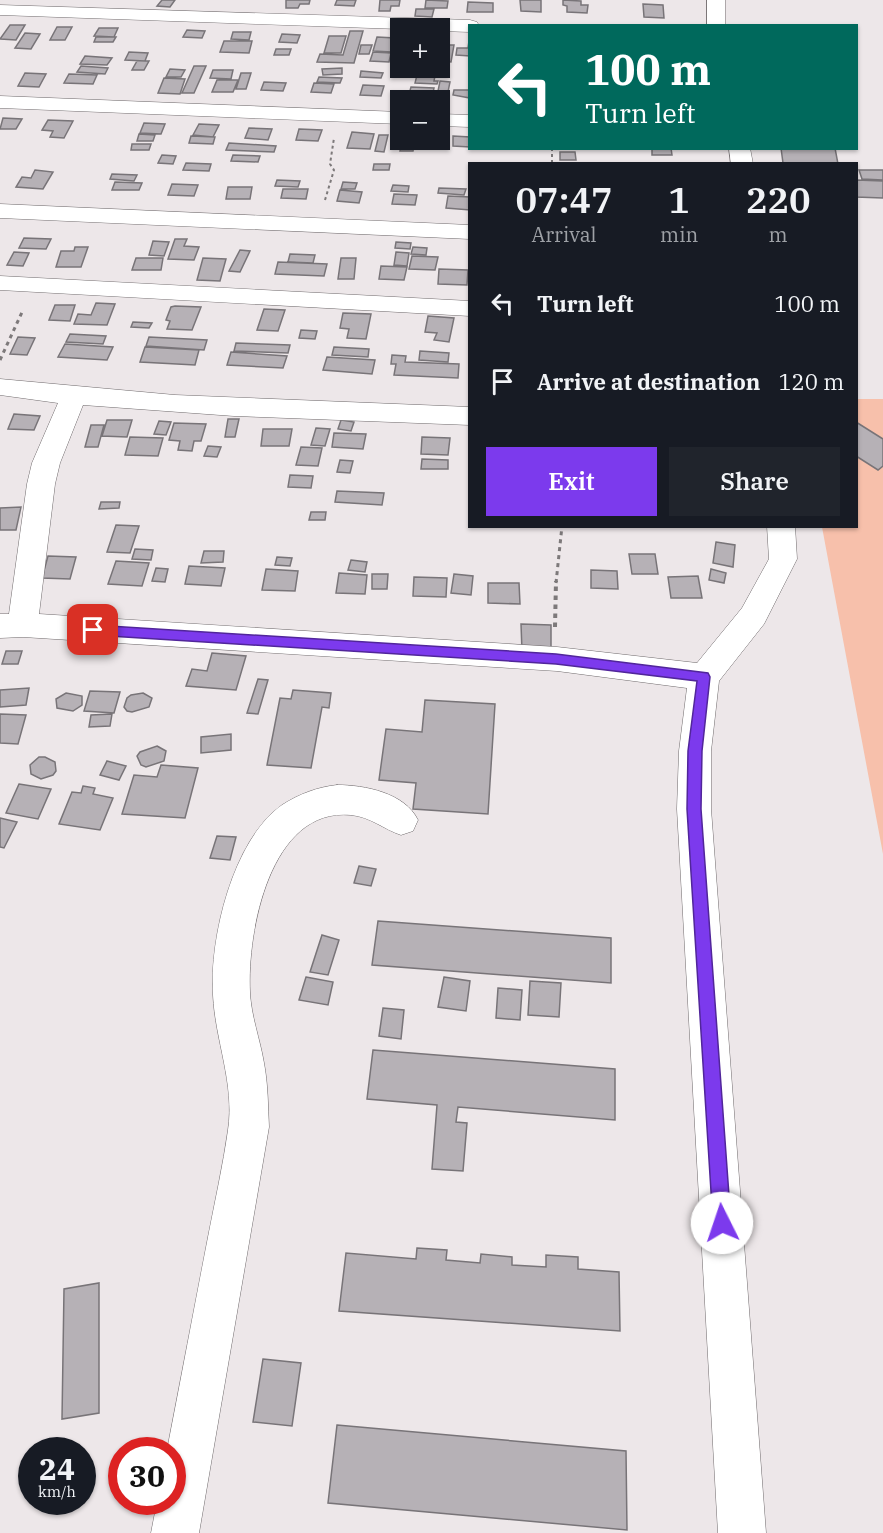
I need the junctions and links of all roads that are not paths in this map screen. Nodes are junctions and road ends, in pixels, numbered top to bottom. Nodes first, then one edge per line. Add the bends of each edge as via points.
1 (716, 0) edge
2 (0, 10) edge
3 (716, 24) edge
4 (468, 26) edge
5 (0, 102) edge
6 (390, 118) edge
7 (450, 120) edge
8 (468, 121) edge
9 (0, 211) edge
10 (468, 232) edge
11 (0, 283) edge
12 (468, 309) edge
13 (0, 387) edge
14 (74, 397) junction
15 (468, 416) edge
16 (781, 528) edge
17 (12, 626) edge
18 (704, 677) junction
19 (401, 820) dead end
20 (175, 1533) edge
21 (742, 1533) edge

1 - 3 street
2 - 4 street
5 - 6 street
7 - 8 street
9 - 10 street
11 - 12 street
13 - 14 street
14 - 15 street
14 - 17 street via 46,463
16 - 18 street via 783,559 753,616
17 - 18 street via 556,659
18 - 21 street via 695,751 694,809
19 - 20 street via 386,808 356,801 322,801 308,806 286,820 271,841 242,902 233,943 231,994 245,1064 249,1128

